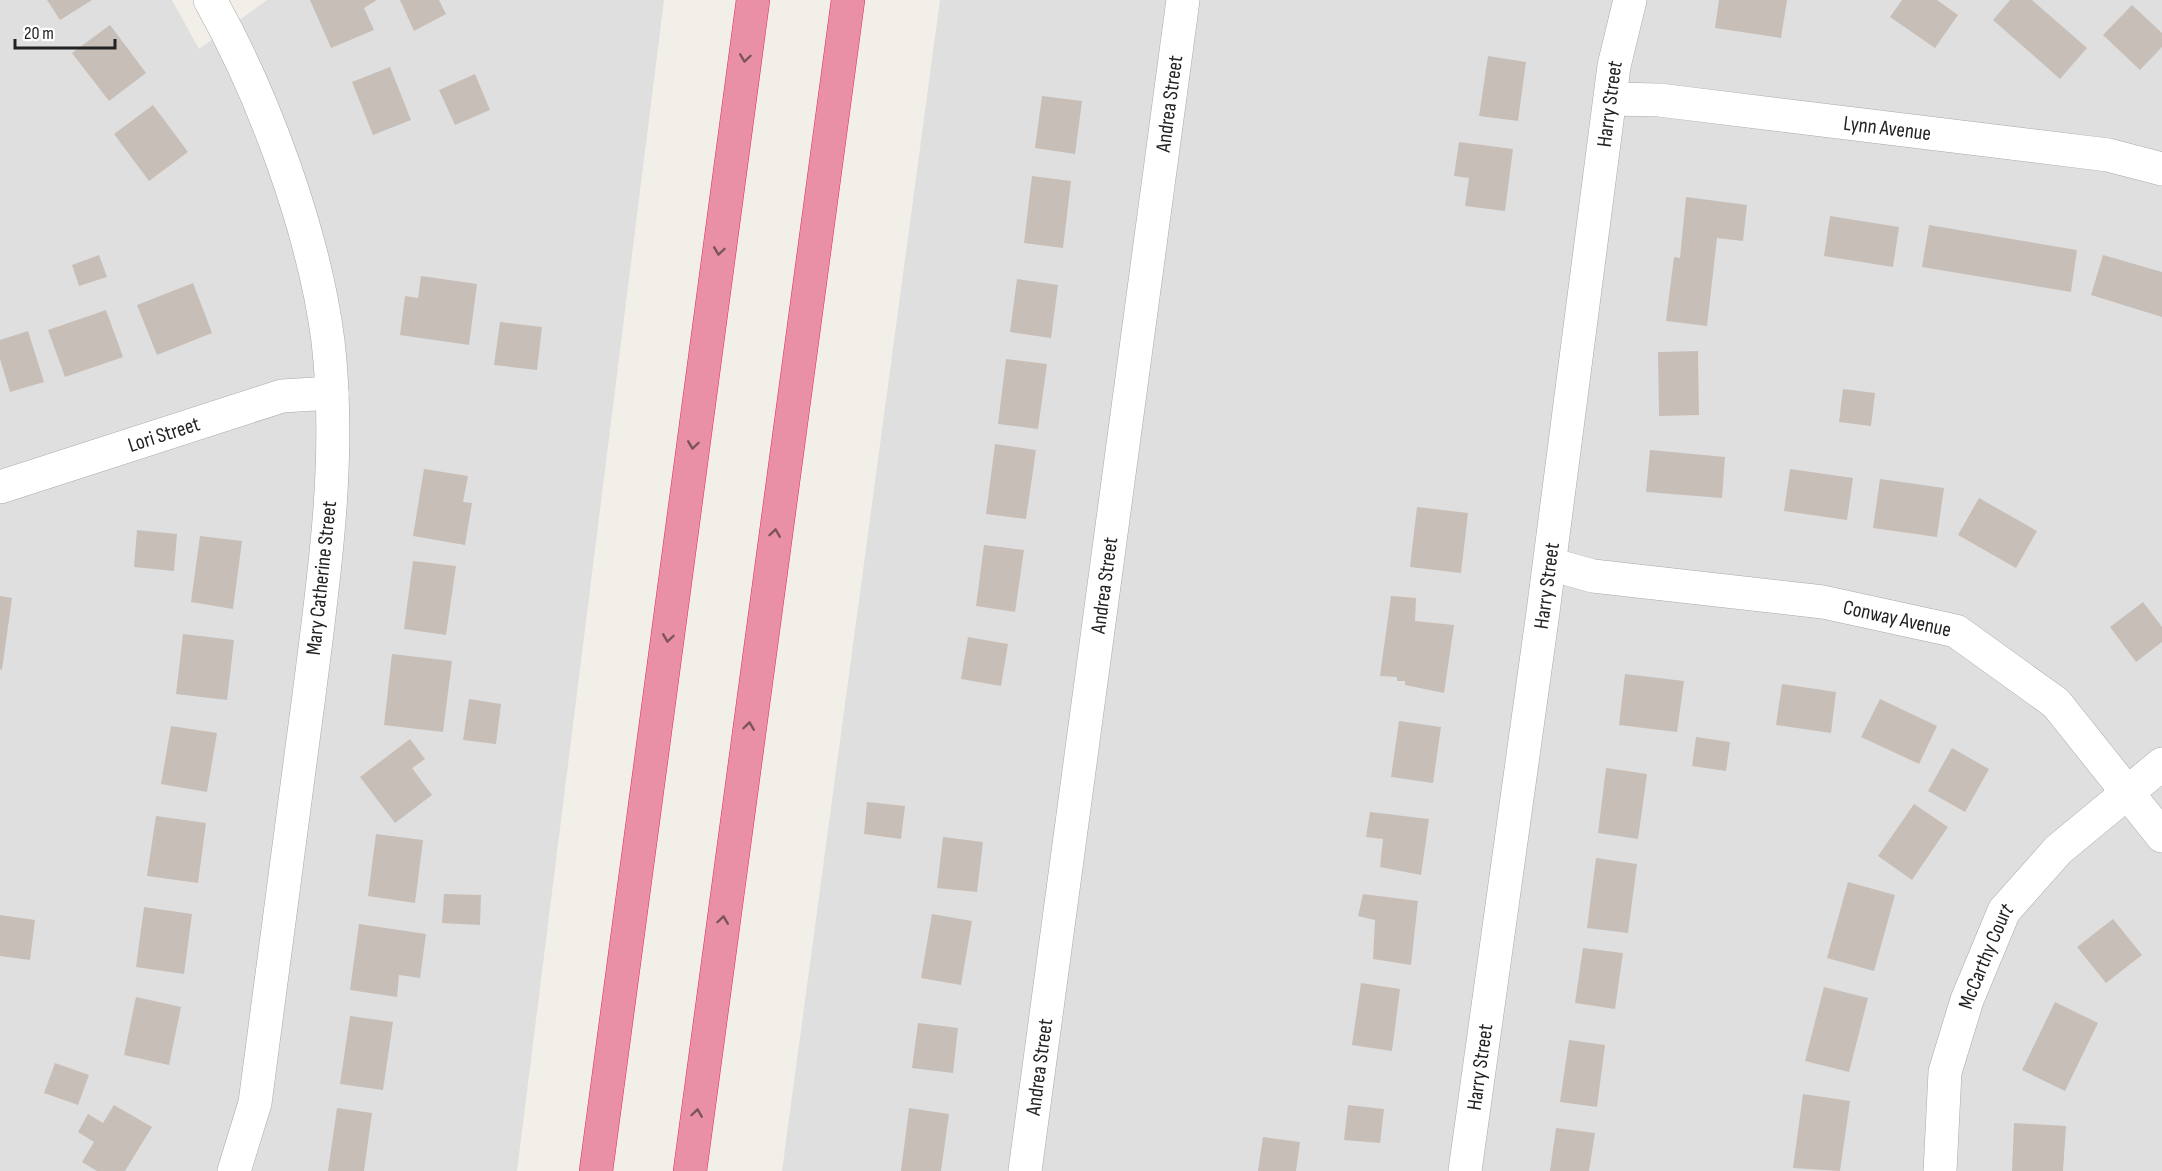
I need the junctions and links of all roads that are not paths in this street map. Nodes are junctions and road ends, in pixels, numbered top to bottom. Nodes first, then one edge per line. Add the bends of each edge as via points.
1 (210, 0) edge
2 (753, 0) edge
3 (848, 0) edge
4 (1183, 0) edge
5 (1630, 0) edge
6 (1611, 99) junction
7 (2162, 169) edge
8 (332, 393) junction
9 (0, 487) edge
10 (1550, 564) junction
11 (2162, 764) edge
12 (2127, 792) junction
13 (2162, 836) edge
14 (234, 1171) edge
15 (596, 1171) edge
16 (690, 1171) edge
17 (1025, 1171) edge
18 (1465, 1171) edge
19 (1940, 1171) edge

1 - 8 street, Mary Catherine Street via 231,38 267,123 308,238 327,340
2 -> 15 highway
16 -> 3 highway
4 - 17 street, Andrea Street
5 - 6 street, Harry Street via 1614,66
6 - 7 street, Lynn Avenue via 1659,100 2108,155
6 - 10 street, Harry Street
8 - 9 street, Lori Street via 282,396
8 - 14 street, Mary Catherine Street via 327,553 255,1103
10 - 12 street, Conway Avenue via 1593,576 1823,602 1956,631 2056,703
10 - 18 street, Harry Street
11 - 12 street, McCarthy Court
12 - 13 street, Conway Avenue
12 - 19 street, McCarthy Court via 2058,850 2004,911 1967,1000 1945,1072

